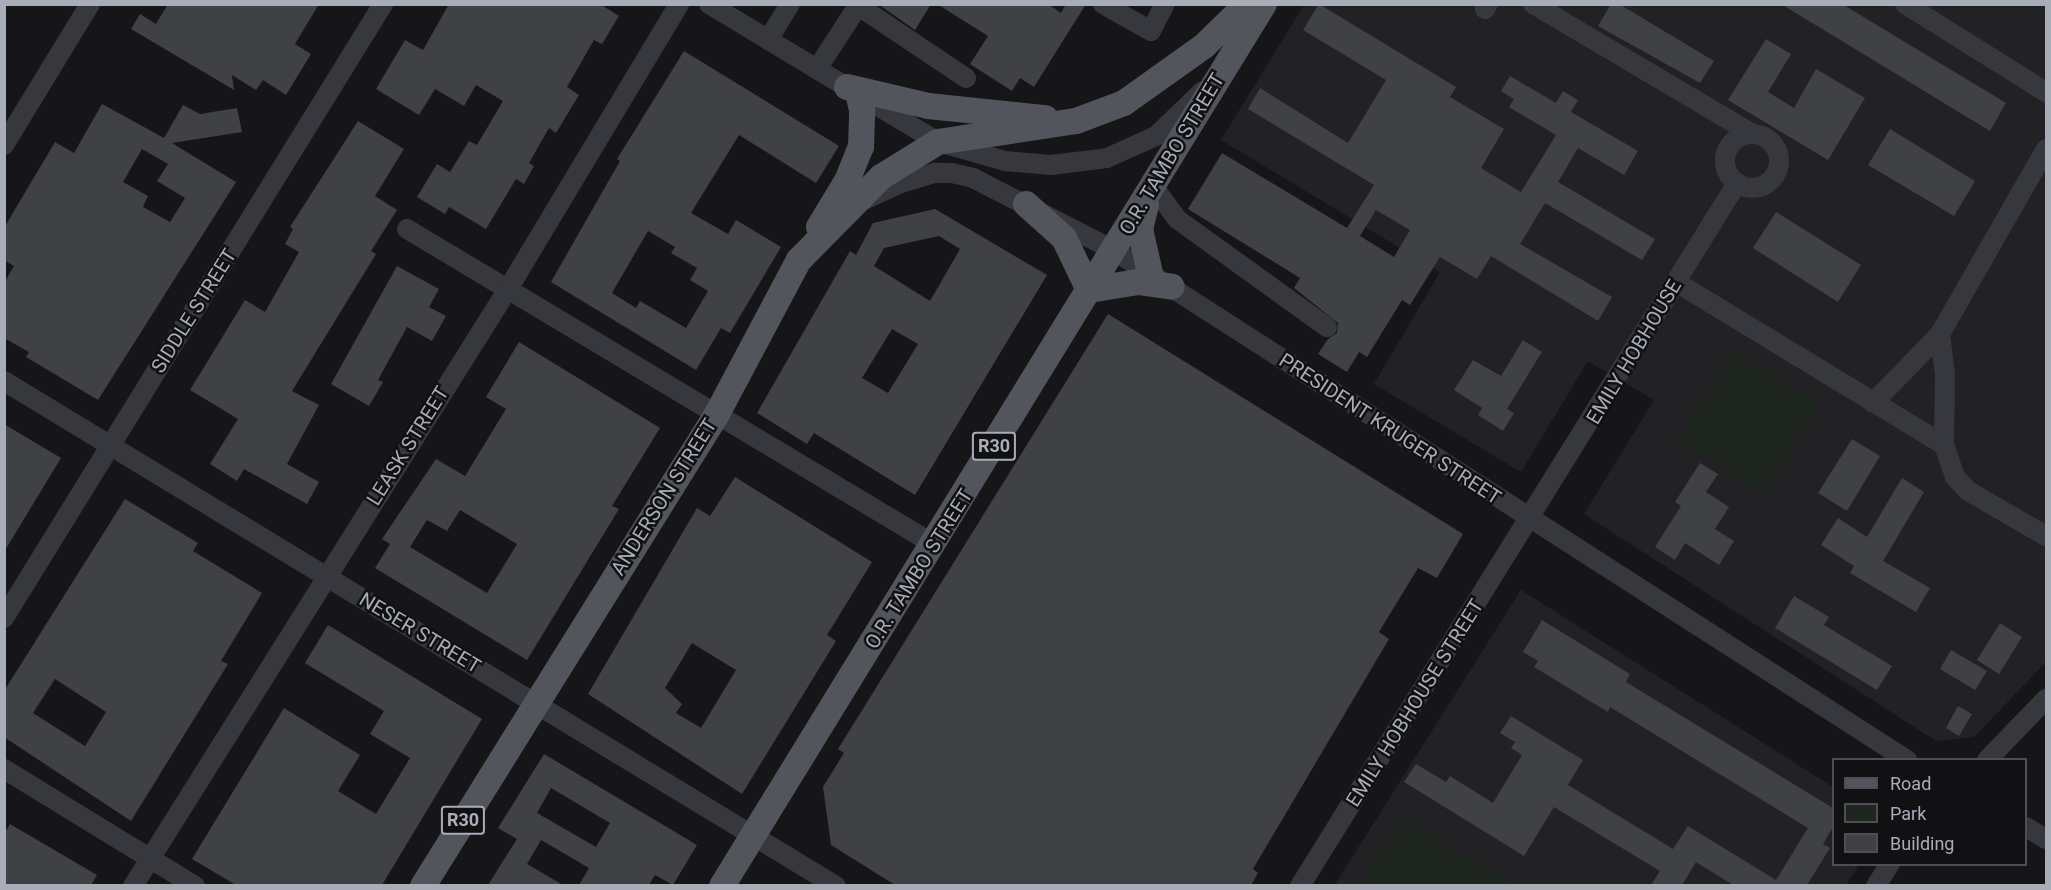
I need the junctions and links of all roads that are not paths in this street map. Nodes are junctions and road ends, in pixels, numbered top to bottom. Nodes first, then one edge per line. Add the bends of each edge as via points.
1 (90, 4) edge
2 (383, 4) edge
3 (679, 4) edge
4 (709, 4) edge
5 (790, 4) edge
6 (1102, 4) edge
7 (1165, 4) edge
8 (1233, 4) edge
9 (1247, 4) edge
10 (1264, 4) edge
11 (1533, 4) edge
12 (1905, 4) edge
13 (768, 40) junction
14 (1204, 45) junction
15 (817, 69) junction
16 (1220, 74) junction
17 (966, 78) dead end
18 (852, 90) junction
19 (2046, 92) edge
20 (1076, 121) junction
21 (1751, 133) junction
22 (938, 142) junction
23 (4, 145) edge
24 (2046, 149) edge
25 (1737, 183) junction
26 (1151, 189) junction
27 (1026, 204) junction
28 (854, 205) junction
29 (407, 229) dead end
30 (1113, 250) junction
31 (799, 260) junction
32 (1150, 273) junction
33 (1676, 282) junction
34 (1172, 287) junction
35 (508, 289) junction
36 (1089, 290) junction
37 (1327, 327) dead end
38 (1940, 334) junction
39 (4, 381) edge
40 (1873, 403) junction
41 (717, 414) junction
42 (1944, 445) junction
43 (112, 446) junction
44 (1529, 520) junction
45 (2046, 536) edge
46 (935, 545) junction
47 (327, 576) junction
48 (4, 618) edge
49 (2046, 699) edge
50 (536, 703) junction
51 (1905, 758) edge
52 (1988, 758) edge
53 (4, 769) edge
54 (2027, 829) edge
55 (754, 835) junction
56 (2046, 839) edge
57 (150, 858) junction
58 (1889, 866) edge
59 (134, 885) edge
60 (195, 885) edge
61 (423, 885) edge
62 (722, 885) edge
63 (836, 885) edge
64 (1300, 885) edge
65 (1876, 885) edge

1 - 23 street
2 - 43 street, SIDDLE STREET
3 - 35 street, LEASK STREET
4 - 13 street
5 - 13 street
6 - 7 street via 1150,31
8 - 14 street
9 - 14 main road, O.R. TAMBO STREET / R30
10 - 16 main road, O.R. TAMBO STREET / R30
11 - 21 street
12 - 19 street
13 - 15 street
14 - 20 main road, O.R. TAMBO STREET / R30 via 1124,103
15 - 17 street via 854,12 863,9
15 - 18 street
16 - 22 street via 1156,136 1107,158 1051,165 1005,161
16 - 26 main road, O.R. TAMBO STREET / R30
18 - 20 main road via 928,106
18 - 22 street
18 - 31 main road via 862,110 861,147 847,181
20 - 22 main road, O.R. TAMBO STREET / R30 via 1018,133
21 - 25 street via 1733,140 1724,157 1728,176
21 - 25 street via 1773,142 1780,164 1767,184 1756,188
22 - 28 main road, ANDERSON STREET / R30 via 881,177
24 - 38 street
25 - 33 street, EMILY HOBHOUSE
26 - 30 main road, O.R. TAMBO STREET / R30
26 - 32 main road via 1140,229
26 - 37 street via 1177,219
27 - 28 street, PRESIDENT KRUGER STREET via 974,178 935,173 898,184
27 - 30 street, PRESIDENT KRUGER STREET
27 - 36 main road via 1064,238
28 - 31 main road, ANDERSON STREET / R30
29 - 35 street
30 - 32 street, PRESIDENT KRUGER STREET
30 - 36 main road, O.R. TAMBO STREET / R30
31 - 41 main road, ANDERSON STREET / R30
32 - 34 street, PRESIDENT KRUGER STREET
33 - 40 street
33 - 44 street, EMILY HOBHOUSE
34 - 36 main road via 1138,282
34 - 44 street, PRESIDENT KRUGER STREET
35 - 41 street
35 - 47 street, LEASK STREET
36 - 46 main road, O.R. TAMBO STREET / R30
38 - 40 street
38 - 42 street via 1945,373
39 - 43 street, NESER STREET
40 - 42 street
41 - 46 street
41 - 50 main road, ANDERSON STREET / R30
42 - 45 street via 1955,477 1968,491
43 - 47 street, NESER STREET
43 - 48 street, SIDDLE STREET
44 - 51 street, PRESIDENT KRUGER STREET
44 - 64 street, EMILY HOBHOUSE STREET
46 - 55 main road, O.R. TAMBO STREET / R30
47 - 50 street, NESER STREET
47 - 57 street, LEASK STREET
49 - 52 street
50 - 55 street, NESER STREET
50 - 61 main road, ANDERSON STREET / R30
53 - 57 street
54 - 56 street
55 - 62 main road, O.R. TAMBO STREET / R30
55 - 63 street, NESER STREET
57 - 59 street, LEASK STREET
57 - 60 street
58 - 65 street

